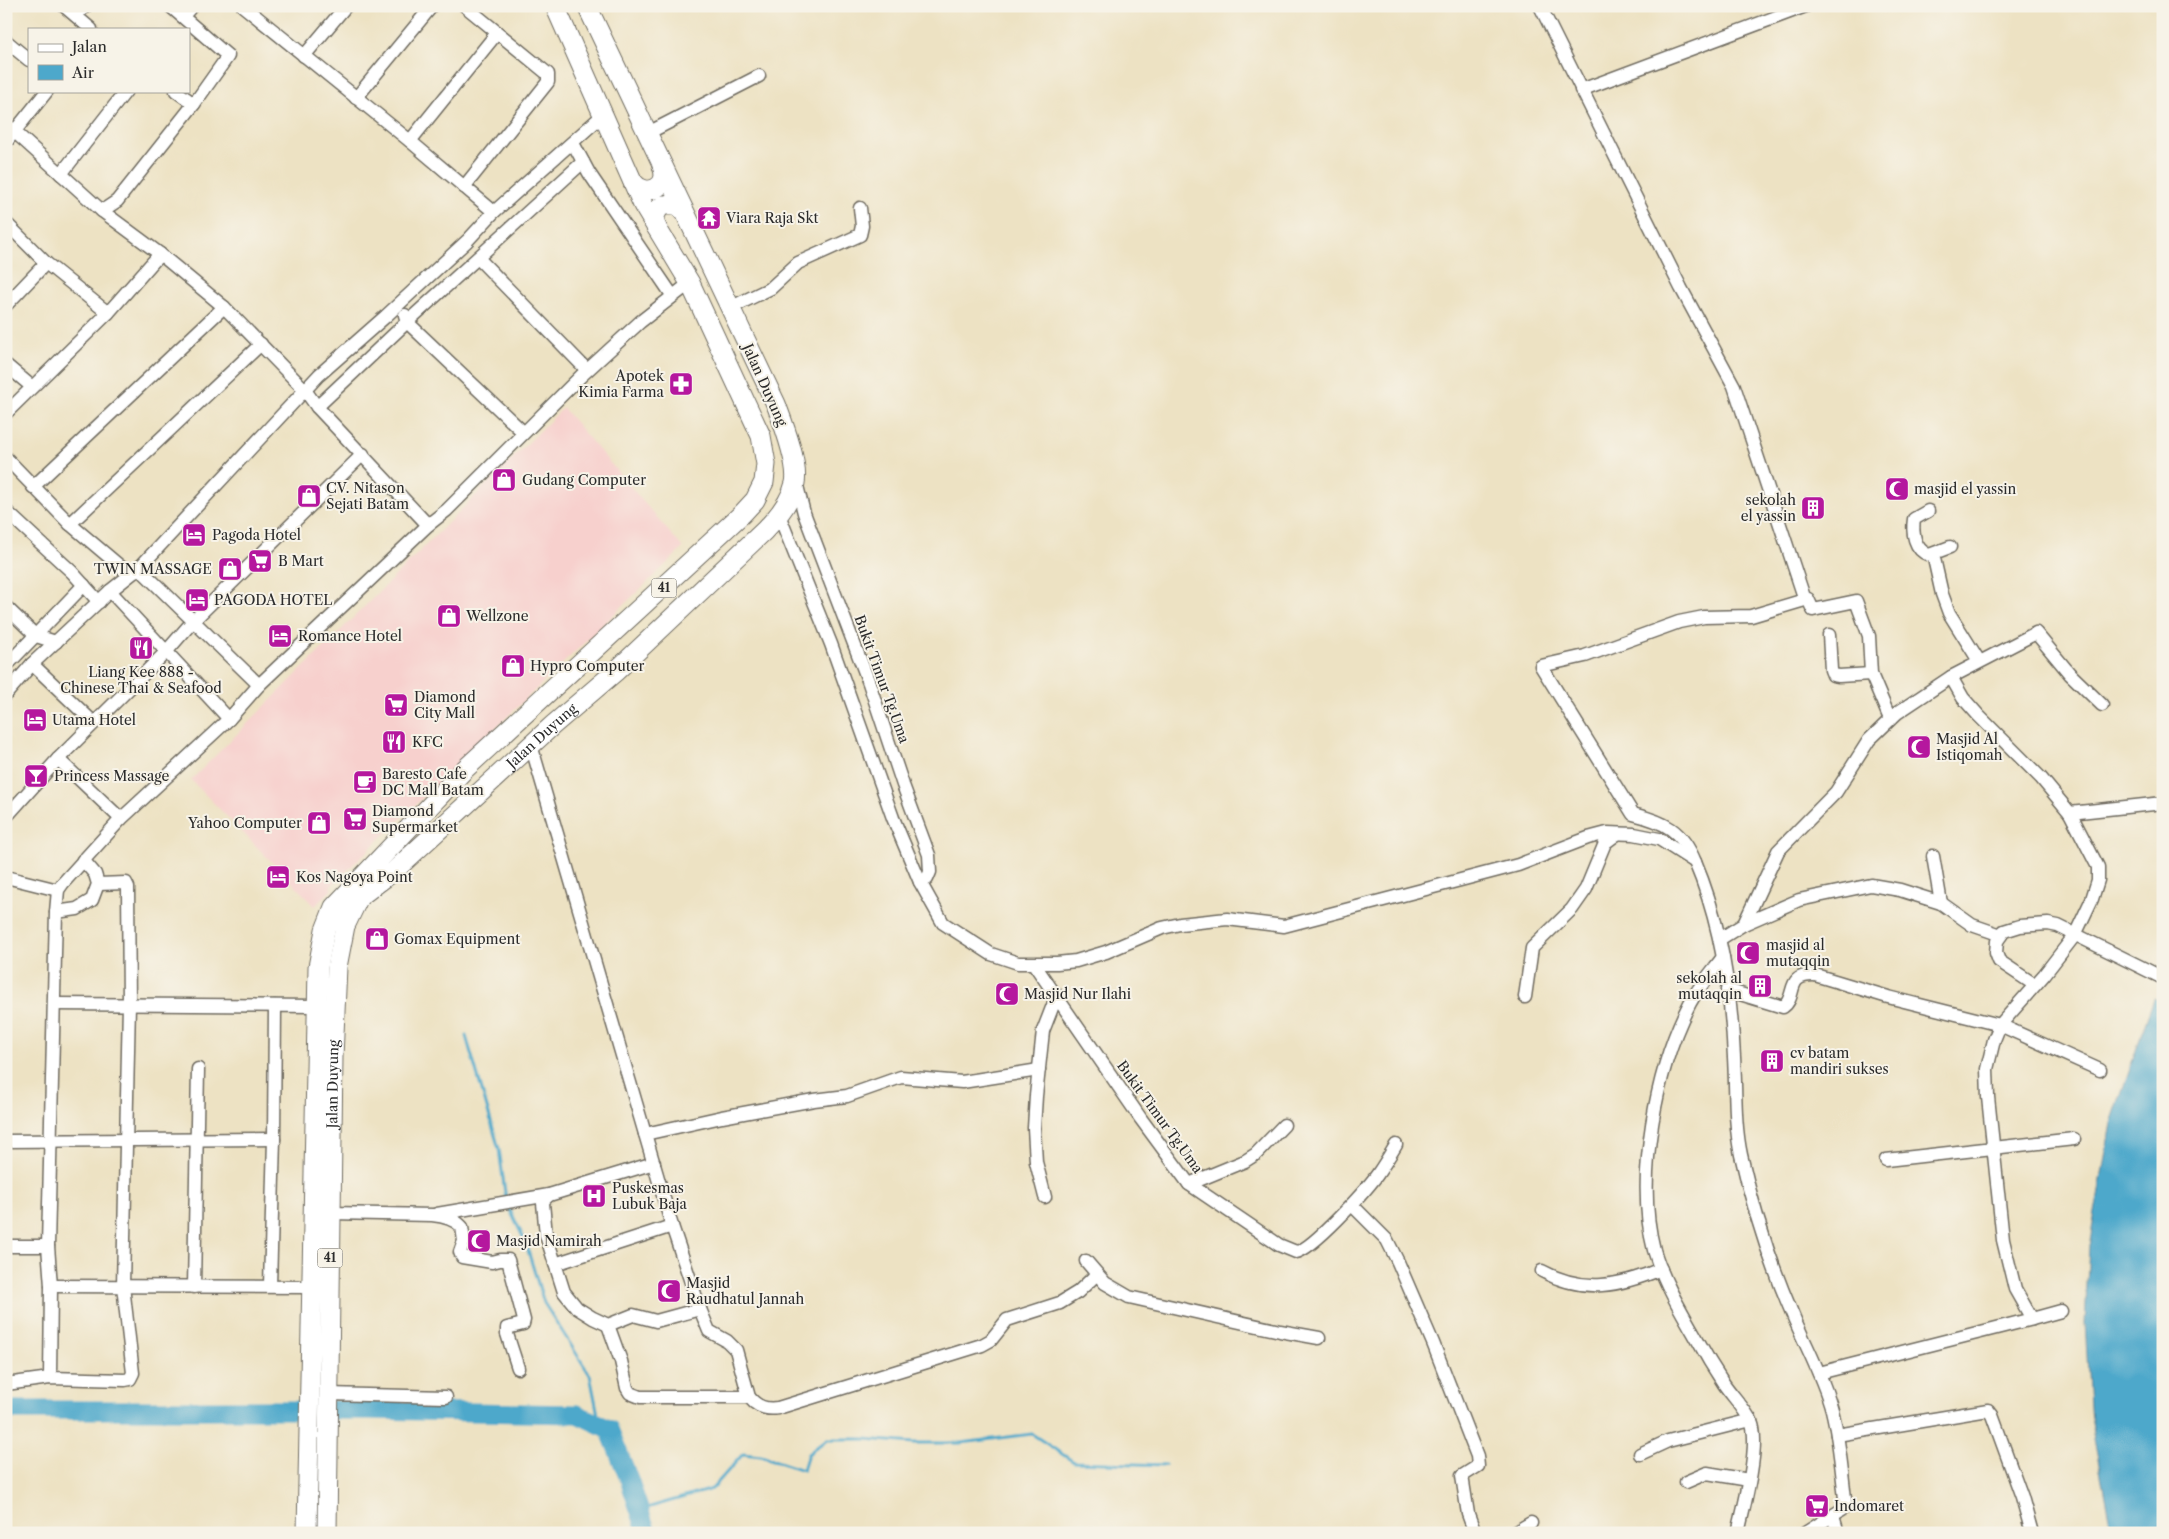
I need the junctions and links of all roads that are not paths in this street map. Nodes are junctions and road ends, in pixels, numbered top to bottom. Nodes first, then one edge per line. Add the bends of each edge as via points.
1 (64, 6) edge
2 (86, 6) edge
3 (170, 6) edge
4 (243, 6) edge
5 (346, 6) edge
6 (432, 6) edge
7 (464, 6) edge
8 (555, 6) edge
9 (586, 6) edge
10 (1540, 6) edge
11 (1806, 6) edge
12 (187, 11) edge
13 (75, 15) junction
14 (90, 28) edge
15 (497, 33) junction
16 (6, 41) edge
17 (304, 56) junction
18 (28, 59) edge
19 (759, 76) dead end
20 (1581, 90) junction
21 (46, 92) edge
22 (125, 92) edge
23 (177, 92) edge
24 (356, 98) junction
25 (194, 104) junction
26 (604, 114) junction
27 (11, 128) edge
28 (646, 134) junction
29 (410, 141) junction
30 (6, 142) edge
31 (573, 143) junction
32 (583, 162) junction
33 (662, 166) junction
34 (61, 174) junction
35 (633, 182) junction
36 (464, 186) junction
37 (860, 208) dead end
38 (102, 211) junction
39 (684, 211) junction
40 (494, 212) junction
41 (6, 223) edge
42 (657, 228) junction
43 (467, 241) junction
44 (160, 254) junction
45 (480, 256) junction
46 (46, 264) junction
47 (690, 283) junction
48 (672, 295) junction
49 (401, 302) junction
50 (6, 305) edge
51 (224, 307) junction
52 (730, 308) junction
53 (108, 313) junction
54 (407, 322) junction
55 (261, 344) junction
56 (6, 365) edge
57 (587, 370) junction
58 (31, 386) junction
59 (305, 390) junction
60 (317, 407) junction
61 (6, 413) edge
62 (523, 432) junction
63 (363, 454) junction
64 (6, 458) edge
65 (796, 482) junction
66 (33, 488) junction
67 (6, 511) edge
68 (1928, 511) dead end
69 (779, 516) junction
70 (70, 524) junction
71 (428, 525) junction
72 (1950, 547) dead end
73 (1933, 554) junction
74 (137, 570) junction
75 (84, 585) junction
76 (110, 591) junction
77 (1805, 600) junction
78 (99, 602) junction
79 (6, 607) edge
80 (194, 622) junction
81 (1829, 635) dead end
82 (36, 636) junction
83 (56, 642) junction
84 (166, 652) junction
85 (1979, 661) junction
86 (32, 664) junction
87 (6, 666) edge
88 (1871, 674) junction
89 (1951, 677) junction
90 (258, 686) junction
91 (6, 694) edge
92 (2102, 705) dead end
93 (229, 718) junction
94 (1890, 719) junction
95 (94, 723) junction
96 (500, 738) junction
97 (526, 750) junction
98 (58, 759) junction
99 (470, 765) junction
100 (488, 784) junction
101 (2163, 803) edge
102 (2070, 813) junction
103 (6, 817) edge
104 (121, 819) junction
105 (1619, 832) junction
106 (1933, 856) dead end
107 (83, 860) junction
108 (1695, 862) junction
109 (6, 877) edge
110 (920, 882) junction
111 (98, 884) junction
112 (58, 890) junction
113 (1941, 903) junction
114 (56, 912) junction
115 (1744, 924) junction
116 (2001, 935) junction
117 (2075, 935) junction
118 (1720, 938) junction
119 (1723, 957) junction
120 (1034, 964) junction
121 (2163, 978) edge
122 (2035, 984) junction
123 (1727, 990) junction
124 (1056, 995) junction
125 (1525, 997) dead end
126 (55, 1004) junction
127 (129, 1004) junction
128 (275, 1006) junction
129 (318, 1006) junction
130 (2000, 1026) junction
131 (198, 1070) dead end
132 (1039, 1070) junction
133 (2100, 1070) dead end
134 (323, 1117) junction
135 (1284, 1125) dead end
136 (645, 1134) junction
137 (126, 1139) junction
138 (196, 1139) junction
139 (274, 1139) junction
140 (2074, 1139) dead end
141 (52, 1140) junction
142 (6, 1141) edge
143 (1396, 1145) dead end
144 (1995, 1148) junction
145 (1886, 1160) dead end
146 (654, 1162) junction
147 (1189, 1184) junction
148 (549, 1195) junction
149 (1045, 1197) dead end
150 (1352, 1205) junction
151 (331, 1213) junction
152 (432, 1215) junction
153 (672, 1226) junction
154 (6, 1246) edge
155 (48, 1246) junction
156 (1086, 1261) dead end
157 (555, 1264) junction
158 (1662, 1269) junction
159 (1542, 1271) dead end
160 (1097, 1274) junction
161 (51, 1286) junction
162 (124, 1286) junction
163 (270, 1286) junction
164 (194, 1287) junction
165 (311, 1287) junction
166 (700, 1309) junction
167 (2061, 1311) dead end
168 (2032, 1319) junction
169 (608, 1325) junction
170 (1319, 1338) dead end
171 (518, 1368) dead end
172 (1819, 1373) junction
173 (50, 1378) junction
174 (6, 1384) edge
175 (322, 1396) junction
176 (446, 1397) dead end
177 (749, 1398) junction
178 (1751, 1420) junction
179 (318, 1431) junction
180 (1837, 1435) junction
181 (1640, 1454) dead end
182 (1749, 1480) junction
183 (1686, 1482) dead end
184 (1833, 1516) junction
185 (1531, 1523) dead end
186 (307, 1533) edge
187 (327, 1533) edge
188 (1475, 1533) edge
189 (1514, 1533) edge
190 (1738, 1533) edge
191 (1805, 1533) edge
192 (1838, 1533) edge
193 (2032, 1533) edge

1 - 13 street
2 - 13 street
3 - 12 street
4 - 17 street
5 - 17 street
6 - 24 street
7 - 15 street
8 - 26 highway, Jalan Duyung / 41
9 - 28 highway, Jalan Duyung
10 - 20 street
11 - 20 street
12 - 25 street via 228,56
13 - 14 street
15 - 29 street
15 - 36 street via 548,74 548,82
16 - 18 street
17 - 24 street
19 - 28 street
20 - 77 street via 1736,392
21 - 27 street
22 - 34 street
23 - 25 street
24 - 29 street
25 - 38 street via 117,201
26 - 31 street
26 - 35 highway, Jalan Duyung / 41
27 - 30 street
27 - 34 street
28 - 33 highway, Jalan Duyung
29 - 36 street
31 - 32 street
31 - 40 street
32 - 45 street
32 - 48 street
33 - 35 highway via 664,176 656,189 646,191
33 - 39 highway, Jalan Duyung
34 - 38 street
35 - 42 highway, Jalan Duyung / 41 via 642,205
36 - 40 street
37 - 52 street via 860,235 798,263 771,288
38 - 44 street
39 - 42 highway via 677,205 663,205 654,218
39 - 52 highway, Jalan Duyung
40 - 43 street
41 - 46 street
42 - 47 highway, Jalan Duyung / 41
43 - 45 street
43 - 49 street
44 - 51 street
44 - 53 street
45 - 54 street
45 - 57 street
46 - 50 street
46 - 53 street
47 - 48 street
47 - 96 highway, Jalan Duyung / 41 via 760,436 766,472 763,488 742,514
48 - 57 street
49 - 54 street
49 - 59 street
51 - 55 street
51 - 66 street
52 - 65 highway, Jalan Duyung via 776,404 790,448
53 - 58 street
54 - 60 street
54 - 62 street
55 - 59 street
55 - 70 street
56 - 58 street
57 - 62 street
58 - 61 street
59 - 60 street
59 - 74 street
60 - 63 street
62 - 71 street via 447,510
63 - 71 street
63 - 80 street
64 - 66 street
65 - 69 highway, Jalan Duyung / 41
65 - 110 street, Bukit Timur Tg.Uma via 804,513 869,683 929,855 930,872
66 - 70 street
67 - 75 street
68 - 73 street via 1916,516 1913,528 1919,549 1925,554
69 - 97 highway, Jalan Duyung / 41 via 615,672
69 - 110 street via 831,644 890,809
70 - 74 street via 128,573
71 - 90 street
72 - 73 street
73 - 85 street via 1950,613
74 - 76 street
74 - 80 street
75 - 78 street
75 - 82 street
76 - 78 street
76 - 84 street
77 - 88 street via 1808,599 1812,610 1858,602 1869,636
77 - 108 street via 1750,616 1704,617 1678,622 1585,656 1541,666 1633,814 1665,824 1680,836
78 - 83 street
79 - 82 street
80 - 84 street
80 - 90 street
81 - 88 street via 1833,675
82 - 83 street
82 - 87 street
83 - 86 street
84 - 93 street
84 - 95 street
85 - 89 street
85 - 92 street via 2037,633 2070,674
86 - 91 street
86 - 95 street
88 - 94 street
89 - 94 street
89 - 102 street via 1963,698 2041,778
90 - 93 street
93 - 104 street
94 - 115 street via 1869,740 1836,792 1778,851
95 - 98 street
96 - 97 highway via 507,753
96 - 99 highway, Jalan Duyung / 41
97 - 100 highway, Jalan Duyung / 41
97 - 136 street
98 - 103 street
98 - 104 street
99 - 100 highway via 486,767
99 - 129 highway, Jalan Duyung / 41 via 338,901 325,930 319,956
100 - 134 highway, Jalan Duyung / 41 via 396,870 359,897 354,905 345,926 337,966
101 - 102 street
102 - 117 street via 2095,858 2099,874 2092,899
104 - 107 street
105 - 108 street via 1659,839
105 - 120 street via 1588,838 1518,865 1284,926 1227,919 1180,924 1084,959
105 - 125 street via 1605,843 1586,889 1572,909 1532,948
106 - 113 street
107 - 111 street via 95,874
107 - 112 street
108 - 118 street
109 - 112 street
110 - 120 street via 943,923 991,954 1018,963
111 - 114 street via 92,900 77,909
111 - 127 street via 120,882 128,887
112 - 114 street
113 - 115 street via 1871,885 1799,900
113 - 116 street via 1972,925
114 - 126 street
115 - 118 street
116 - 117 street via 2012,928 2035,924 2058,926
116 - 122 street via 1996,947 1999,961
117 - 121 street
117 - 122 street
118 - 119 street
119 - 123 street
119 - 158 street via 1691,1002 1662,1074 1649,1156 1647,1202 1654,1249
120 - 124 street, Bukit Timur Tg.Uma
122 - 130 street
123 - 130 street via 1783,1007 1797,980 1815,975 1888,998
123 - 172 street via 1734,1056 1734,1109 1752,1202 1774,1270
124 - 132 street via 1043,1030
124 - 147 street, Bukit Timur Tg.Uma
126 - 127 street
126 - 141 street
127 - 128 street
127 - 137 street
128 - 129 street
128 - 139 street
129 - 134 highway, Jalan Duyung / 41
130 - 133 street
130 - 144 street via 1987,1069
131 - 138 street
132 - 136 street via 962,1082 901,1077 847,1096
132 - 149 street via 1034,1128 1036,1162
134 - 151 highway, Jalan Duyung / 41
134 - 165 highway, Jalan Duyung / 41
135 - 147 street via 1245,1161
136 - 146 street
137 - 138 street
137 - 141 street
137 - 162 street
138 - 139 street
138 - 164 street
139 - 163 street
140 - 144 street
141 - 142 street
141 - 155 street
143 - 150 street, Bukit Timur Tg.Uma
144 - 145 street
144 - 168 street via 2008,1264 2015,1289
146 - 148 street
146 - 153 street
147 - 150 street, Bukit Timur Tg.Uma via 1279,1245 1296,1252 1306,1248
148 - 152 street
148 - 157 street via 543,1208 546,1235
150 - 188 street via 1387,1240 1398,1262 1477,1456 1478,1466 1462,1476 1468,1514
151 - 152 street
151 - 175 highway, Jalan Duyung / 41
152 - 171 street via 461,1224 464,1236 462,1257 508,1261 524,1320 523,1324 507,1328
153 - 157 street
153 - 166 street
154 - 155 street
155 - 161 street
156 - 160 street
157 - 169 street via 564,1292 578,1308
158 - 159 street via 1618,1284 1593,1286 1569,1283
158 - 178 street via 1712,1366
160 - 170 street via 1117,1292 1129,1297
160 - 177 street via 1060,1303 1007,1320 991,1340 982,1345 778,1408 761,1408
161 - 162 street
161 - 173 street
162 - 164 street
162 - 173 street via 132,1377 125,1380
163 - 164 street
163 - 165 street
165 - 175 highway, Jalan Duyung / 41
166 - 169 street via 656,1321 633,1315
166 - 177 street via 710,1331 736,1350
167 - 168 street
168 - 172 street
169 - 177 street via 627,1388 633,1396
172 - 180 street
173 - 174 street
175 - 176 street
175 - 179 highway, Jalan Duyung / 41
178 - 181 street via 1668,1441
178 - 182 street via 1754,1439
179 - 186 highway, Jalan Duyung / 41
179 - 187 highway, Jalan Duyung / 41
180 - 184 street via 1846,1507
180 - 193 street via 1988,1410 2022,1497
182 - 183 street via 1707,1473
182 - 190 street
184 - 191 street
184 - 192 street
185 - 189 street

